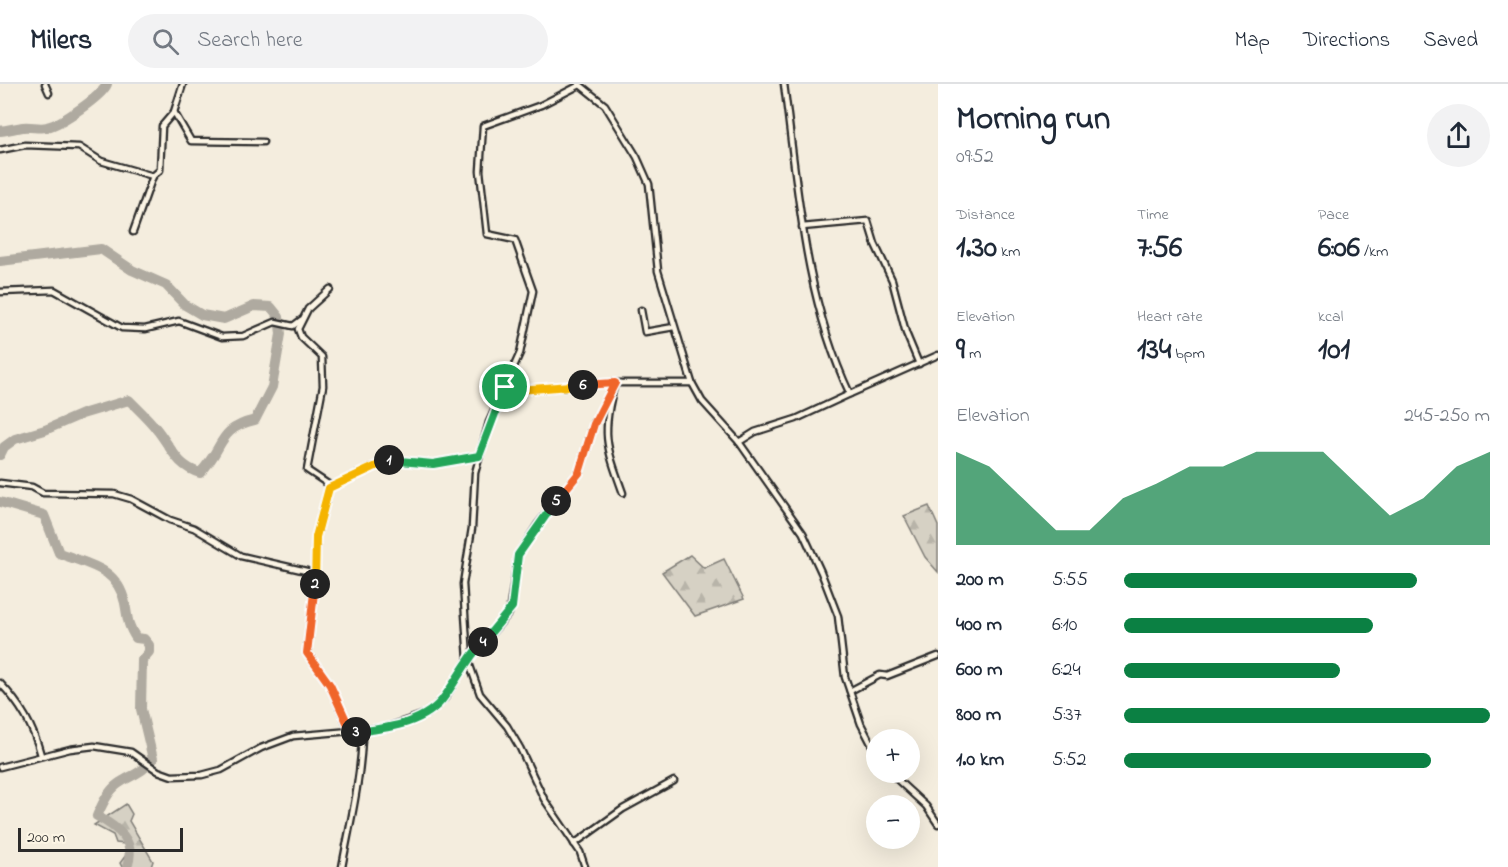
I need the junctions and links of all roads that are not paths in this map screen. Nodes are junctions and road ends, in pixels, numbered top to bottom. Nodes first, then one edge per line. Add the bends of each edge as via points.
1 (45, 84) edge
2 (183, 84) edge
3 (579, 84) edge
4 (784, 84) edge
5 (49, 93) dead end
6 (174, 112) junction
7 (263, 142) dead end
8 (0, 150) edge
9 (153, 176) junction
10 (802, 227) junction
11 (133, 232) dead end
12 (330, 289) dead end
13 (0, 292) edge
14 (641, 310) dead end
15 (301, 320) junction
16 (674, 327) junction
17 (938, 355) edge
18 (919, 364) junction
19 (615, 383) junction
20 (692, 383) junction
21 (505, 387) junction
22 (850, 394) junction
23 (740, 442) junction
24 (479, 456) junction
25 (0, 483) edge
26 (331, 486) junction
27 (624, 493) dead end
28 (315, 573) junction
29 (938, 656) edge
30 (468, 660) junction
31 (0, 683) edge
32 (850, 691) junction
33 (356, 732) junction
34 (866, 734) edge
35 (41, 756) junction
36 (0, 767) edge
37 (674, 781) dead end
38 (901, 783) edge
39 (938, 824) edge
40 (574, 844) junction
41 (342, 867) edge
42 (585, 867) edge

1 - 5 street
2 - 6 street
3 - 16 street via 605,105 649,184 658,271
3 - 21 street via 541,105 483,126 480,171 487,234 515,240 533,291 520,353
4 - 10 street
6 - 7 street via 191,141
6 - 9 street via 162,126 160,170
8 - 9 street via 25,145 79,147 101,161
9 - 11 street
10 - 18 street via 868,220
10 - 22 street via 820,317
12 - 15 street via 319,296
13 - 15 street via 54,290 122,327 145,329 179,321 222,337 243,336 274,322 293,326
14 - 16 street via 645,332
15 - 26 street via 301,337 321,357 323,378 307,470
16 - 20 street
17 - 18 street
18 - 22 street
19 - 20 street
19 - 21 street via 519,390
19 - 27 street via 605,437
19 - 30 street via 594,424 579,473 518,555 509,613
20 - 23 street via 702,401
21 - 24 street
22 - 23 street via 796,419 755,432
23 - 32 street via 803,533 821,572 838,616
24 - 26 street via 433,464 388,460
24 - 30 street via 463,584
25 - 28 street via 32,487 43,493 114,494 194,528 241,556
26 - 28 street via 319,517
28 - 33 street via 307,653 330,685 350,729
29 - 32 street via 887,676 880,675
30 - 33 street via 445,698 428,713 385,728
30 - 40 street via 480,694 512,733 544,799
31 - 35 street via 22,707
32 - 34 street
33 - 35 street via 293,736 202,776 171,776 131,752 94,746
33 - 41 street via 362,739 358,792
35 - 36 street
37 - 40 street via 623,809
38 - 39 street via 926,806
40 - 42 street

